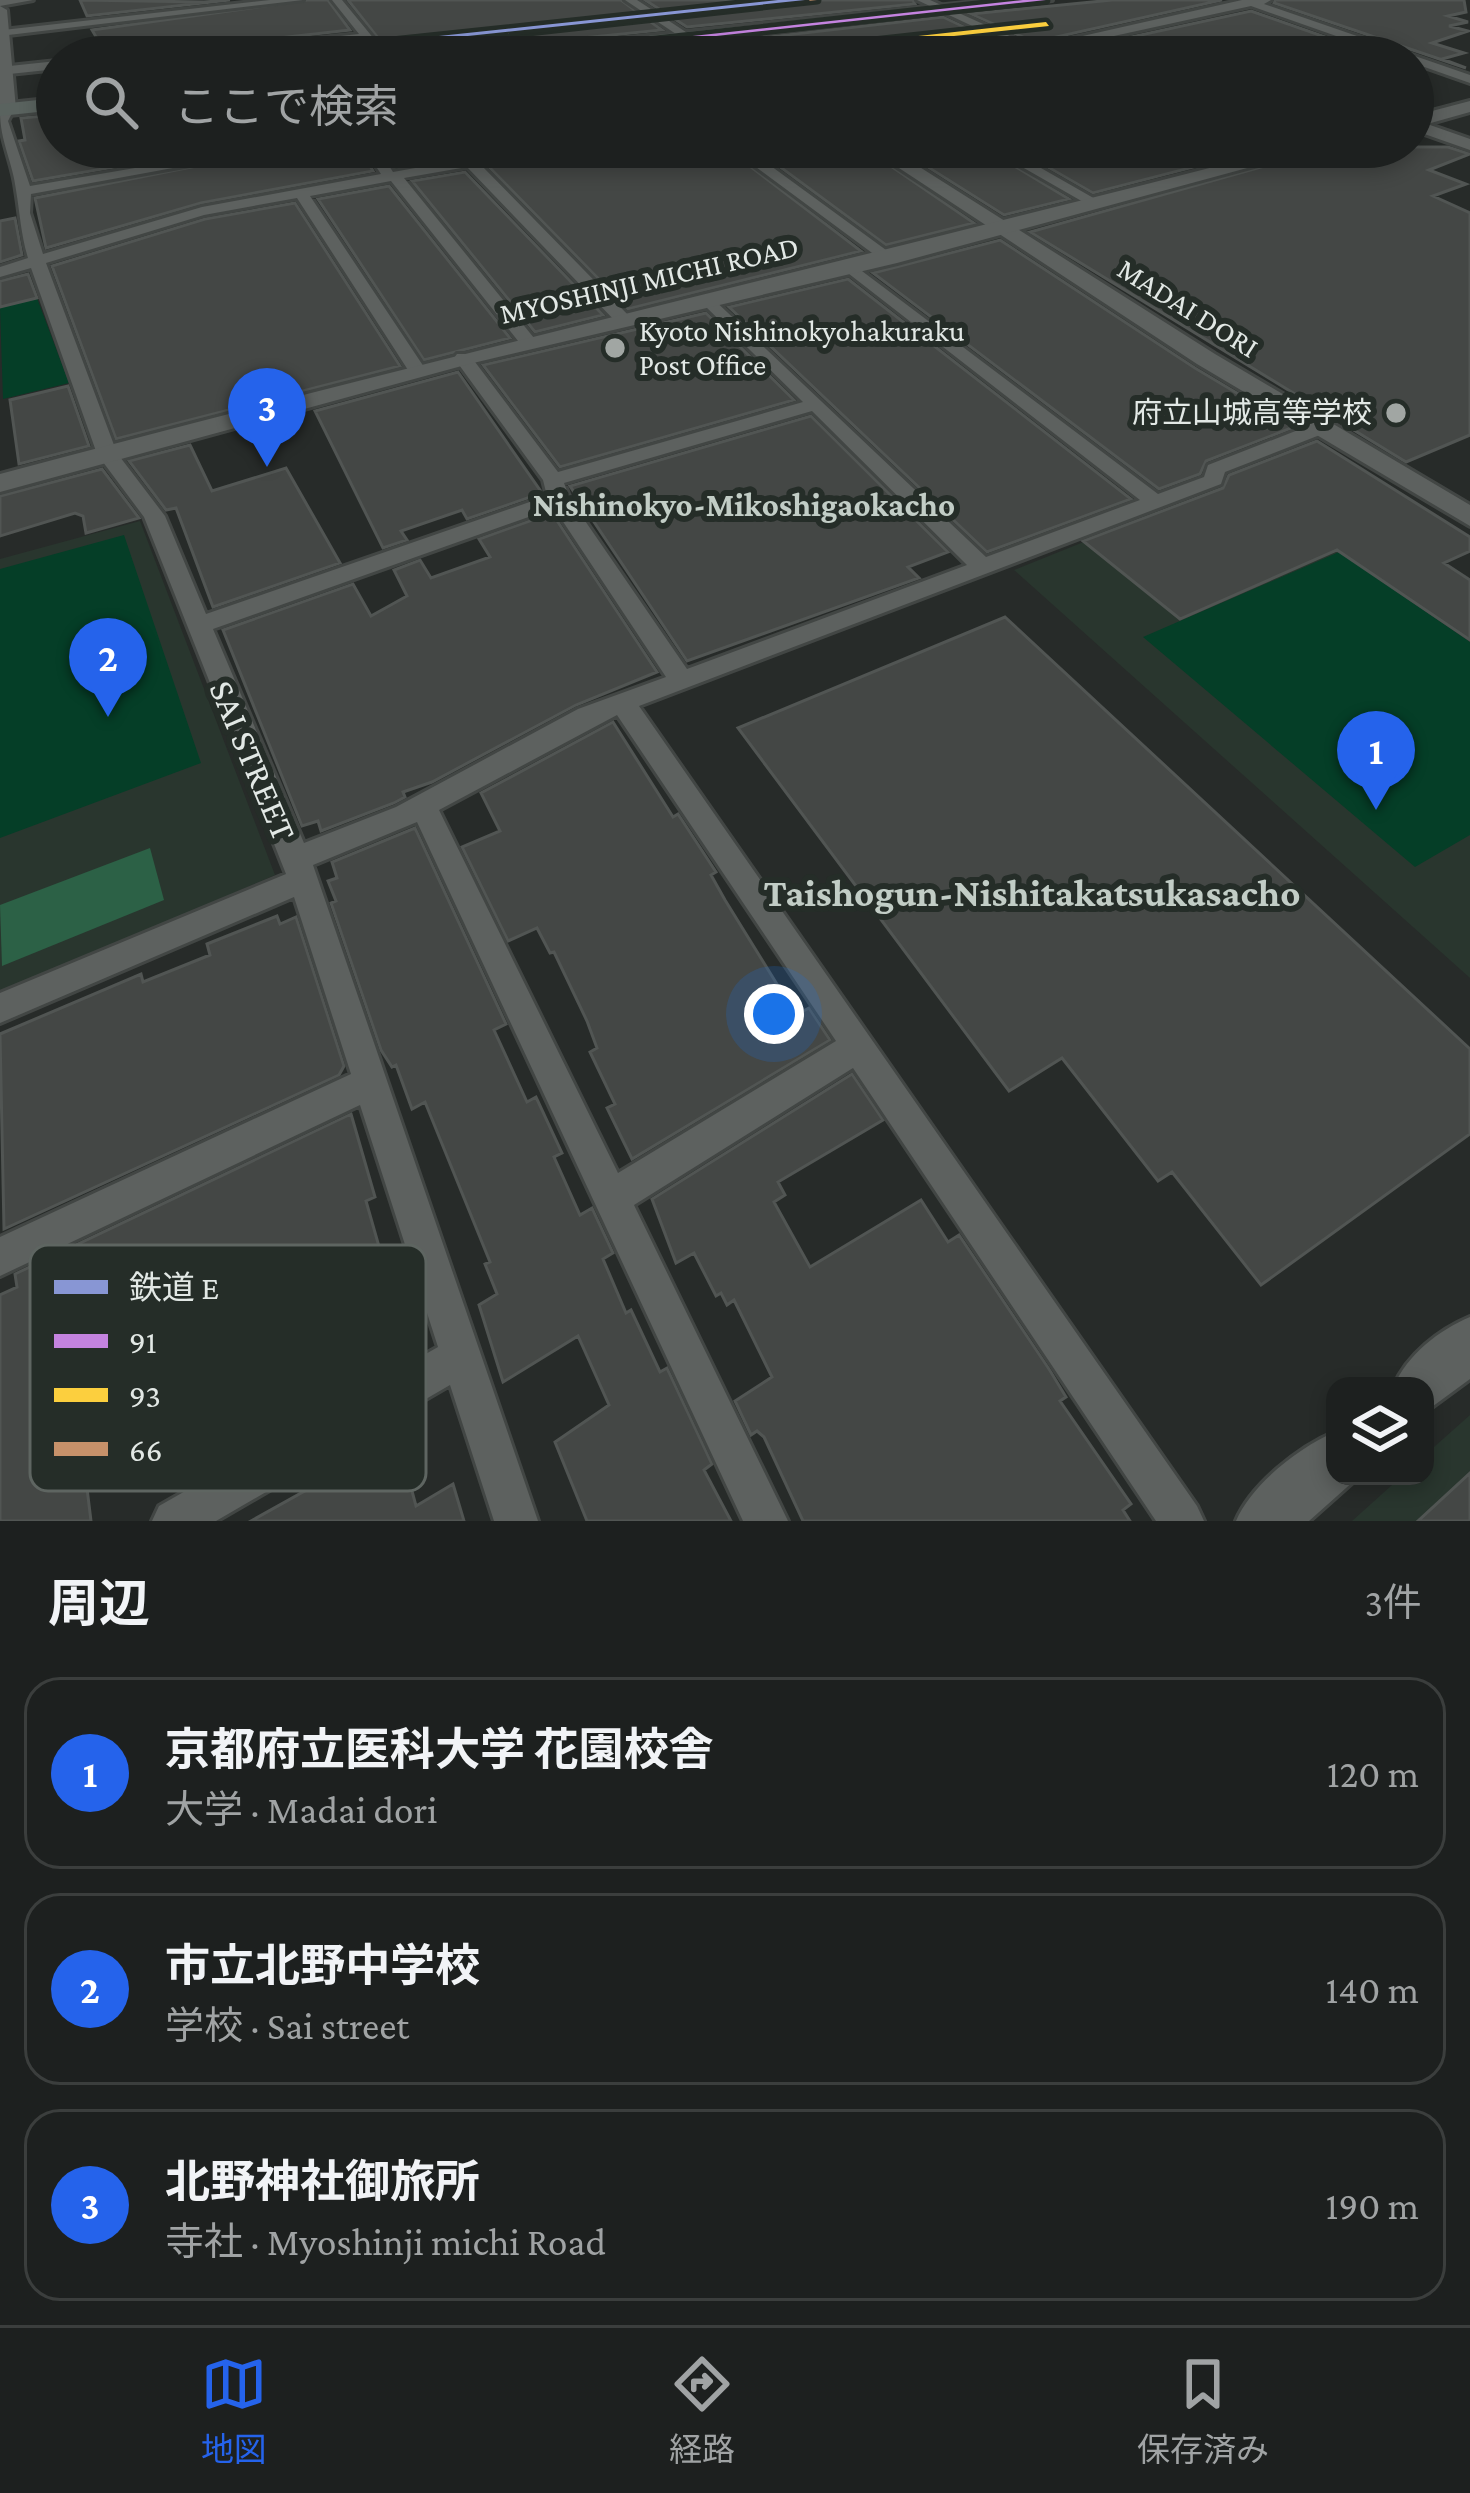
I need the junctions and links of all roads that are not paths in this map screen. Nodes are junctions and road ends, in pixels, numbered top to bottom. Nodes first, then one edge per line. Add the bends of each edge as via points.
1 (28, 0) edge
2 (166, 0) edge
3 (298, 0) edge
4 (337, 0) edge
5 (630, 0) edge
6 (922, 0) edge
7 (1043, 0) edge
8 (1254, 1) edge
9 (0, 7) edge
10 (946, 10) junction
11 (175, 14) junction
12 (1, 24) edge
13 (189, 36) edge
14 (364, 36) edge
15 (686, 36) edge
16 (707, 36) edge
17 (1003, 36) edge
18 (1097, 36) edge
19 (1350, 36) edge
20 (1434, 66) edge
21 (36, 67) edge
22 (3, 70) edge
23 (1470, 79) edge
24 (36, 106) edge
25 (1470, 106) edge
26 (4, 110) edge
27 (1434, 117) edge
28 (1434, 131) edge
29 (1470, 145) edge
30 (129, 168) edge
31 (200, 168) edge
32 (385, 168) edge
33 (439, 168) edge
34 (476, 168) edge
35 (765, 168) edge
36 (910, 168) edge
37 (1032, 168) edge
38 (1211, 168) edge
39 (392, 177) junction
40 (206, 182) dead end
41 (24, 191) junction
42 (301, 193) junction
43 (1097, 204) junction
44 (23, 213) junction
45 (0, 217) edge
46 (1006, 228) junction
47 (889, 258) junction
48 (36, 259) junction
49 (850, 267) junction
50 (0, 272) edge
51 (709, 300) junction
52 (622, 319) junction
53 (528, 342) junction
54 (463, 358) junction
55 (417, 370) junction
56 (816, 404) junction
57 (1323, 427) junction
58 (107, 454) junction
59 (0, 483) edge
60 (556, 490) junction
61 (1154, 501) junction
62 (1470, 517) edge
63 (984, 568) junction
64 (197, 626) junction
65 (683, 683) junction
66 (625, 706) junction
67 (423, 806) junction
68 (299, 870) junction
69 (0, 1008) edge
70 (855, 1048) junction
71 (371, 1082) junction
72 (611, 1198) junction
73 (424, 1245) edge
74 (426, 1252) edge
75 (0, 1258) edge
76 (1470, 1344) edge
77 (460, 1357) junction
78 (426, 1376) edge
79 (1432, 1377) edge
80 (1326, 1468) edge
81 (226, 1491) edge
82 (174, 1521) edge
83 (516, 1521) edge
84 (766, 1521) edge
85 (1182, 1521) edge
86 (1265, 1521) edge

1 - 9 street
2 - 11 street
3 - 11 street
4 - 14 street
5 - 15 street
6 - 10 street
7 - 10 main road
8 - 18 street
8 - 19 street
9 - 12 street, SAI STREET
10 - 16 main road
10 - 17 street
11 - 12 street
11 - 13 street
12 - 22 street, SAI STREET
20 - 23 street
21 - 22 street
22 - 26 street, SAI STREET
24 - 26 main road
25 - 27 main road
26 - 41 street, SAI STREET
28 - 29 street
30 - 41 street
31 - 40 street
32 - 39 street
33 - 39 street
34 - 52 street
35 - 47 street
36 - 46 street, MADAI DORI
37 - 43 street
38 - 43 main road, MYOSHINJI MICHI ROAD
39 - 42 street
39 - 53 street
41 - 44 street, SAI STREET
42 - 48 street via 127,229
42 - 55 street
43 - 46 main road, MYOSHINJI MICHI ROAD
44 - 45 street
44 - 48 street, SAI STREET
46 - 47 main road, MYOSHINJI MICHI ROAD
46 - 57 street, MADAI DORI
47 - 49 main road, MYOSHINJI MICHI ROAD
48 - 50 street
48 - 58 street, SAI STREET
49 - 51 main road, MYOSHINJI MICHI ROAD
49 - 61 street
51 - 52 main road, MYOSHINJI MICHI ROAD
51 - 56 street
52 - 53 main road, MYOSHINJI MICHI ROAD
53 - 54 main road, MYOSHINJI MICHI ROAD
54 - 55 main road, MYOSHINJI MICHI ROAD
54 - 60 street
55 - 58 main road, MYOSHINJI MICHI ROAD
56 - 60 street
56 - 63 street
57 - 61 street
57 - 62 street, MADAI DORI
58 - 59 main road, MYOSHINJI MICHI ROAD
58 - 64 street, SAI STREET via 154,516
60 - 64 street
60 - 65 street
61 - 63 street
63 - 65 street
64 - 68 street, SAI STREET
65 - 66 street
66 - 67 street via 587,716
66 - 70 street
67 - 68 street
67 - 72 street
68 - 69 street
68 - 71 street, SAI STREET
70 - 72 street
70 - 85 street
71 - 73 street, SAI STREET
71 - 75 street
72 - 84 street
74 - 77 street, SAI STREET
76 - 79 street
77 - 78 street
77 - 83 street, SAI STREET
80 - 86 street
81 - 82 street

